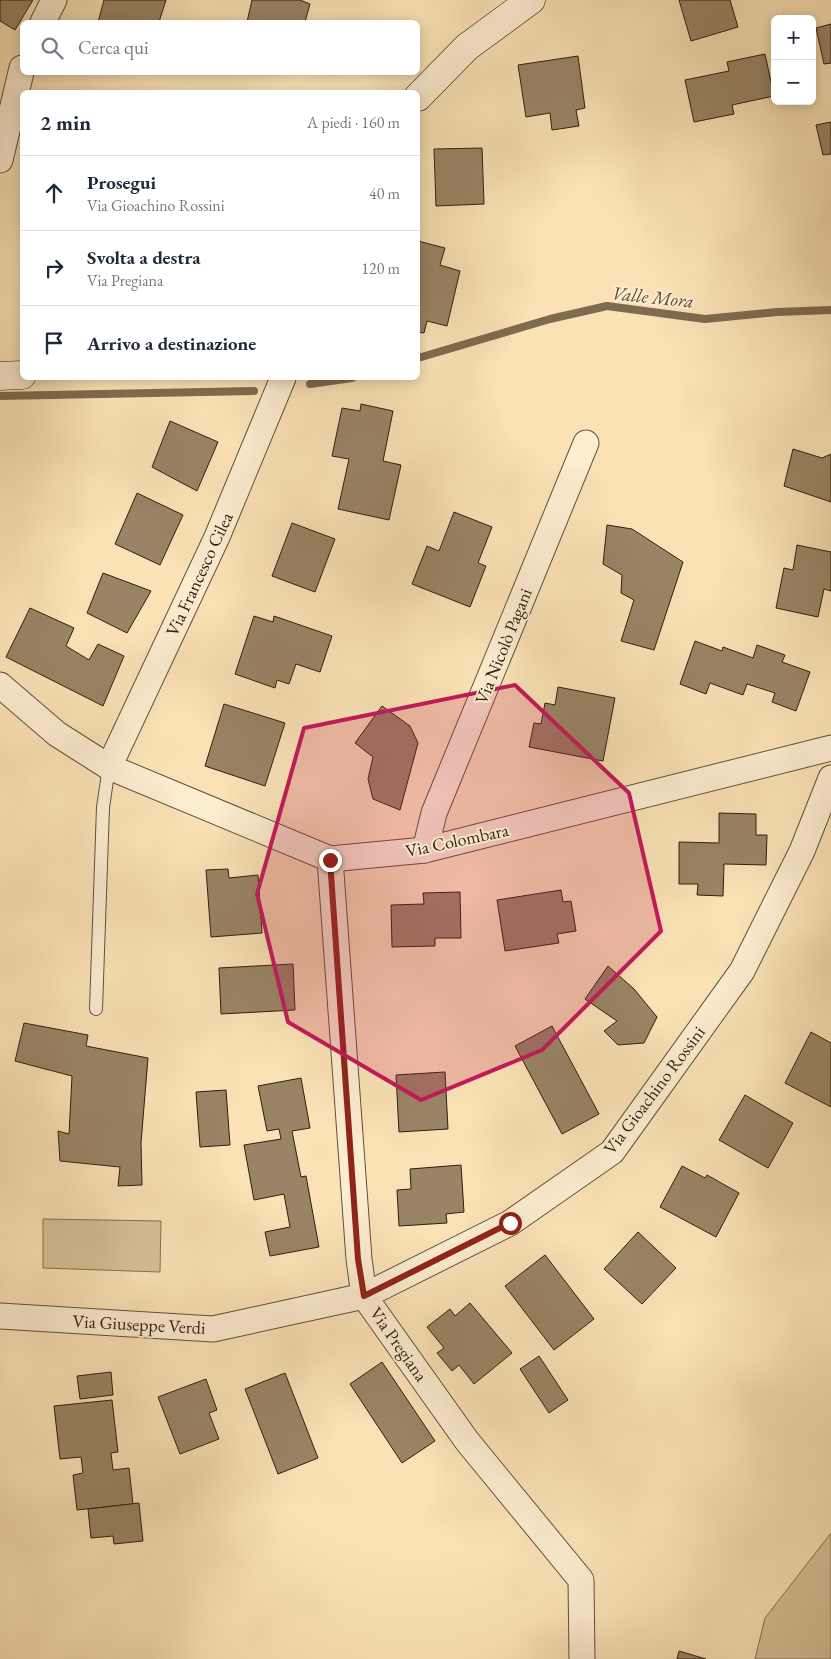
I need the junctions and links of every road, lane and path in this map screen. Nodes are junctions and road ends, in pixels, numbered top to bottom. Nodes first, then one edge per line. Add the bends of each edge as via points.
1 (54, 0) edge
2 (531, 0) edge
3 (44, 20) edge
4 (20, 75) edge
5 (420, 95) edge
6 (0, 160) edge
7 (20, 375) edge
8 (0, 376) edge
9 (282, 380) edge
10 (586, 443) dead end
11 (0, 685) edge
12 (831, 748) edge
13 (109, 767) junction
14 (831, 778) edge
15 (425, 850) junction
16 (330, 860) junction
17 (96, 1009) dead end
18 (364, 1296) junction
19 (0, 1316) edge
20 (582, 1659) edge

1 - 3 street
2 - 5 street via 467,47
4 - 6 street
7 - 8 street
9 - 13 street, Via Francesco Cilea via 217,536
10 - 15 street, Via Nicolò Pagani via 434,814
11 - 13 street, Via Colombara via 56,734
12 - 15 street, Via Colombara
13 - 16 street, Via Colombara
13 - 17 lane via 103,807
14 - 18 street, Via Gioachino Rossini via 802,851 742,971 612,1152 510,1223
15 - 16 street, Via Colombara
16 - 18 street, Via Pregiana via 358,1259
18 - 19 street, Via Giuseppe Verdi via 213,1329
18 - 20 street, Via Pregiana via 467,1441 581,1580

